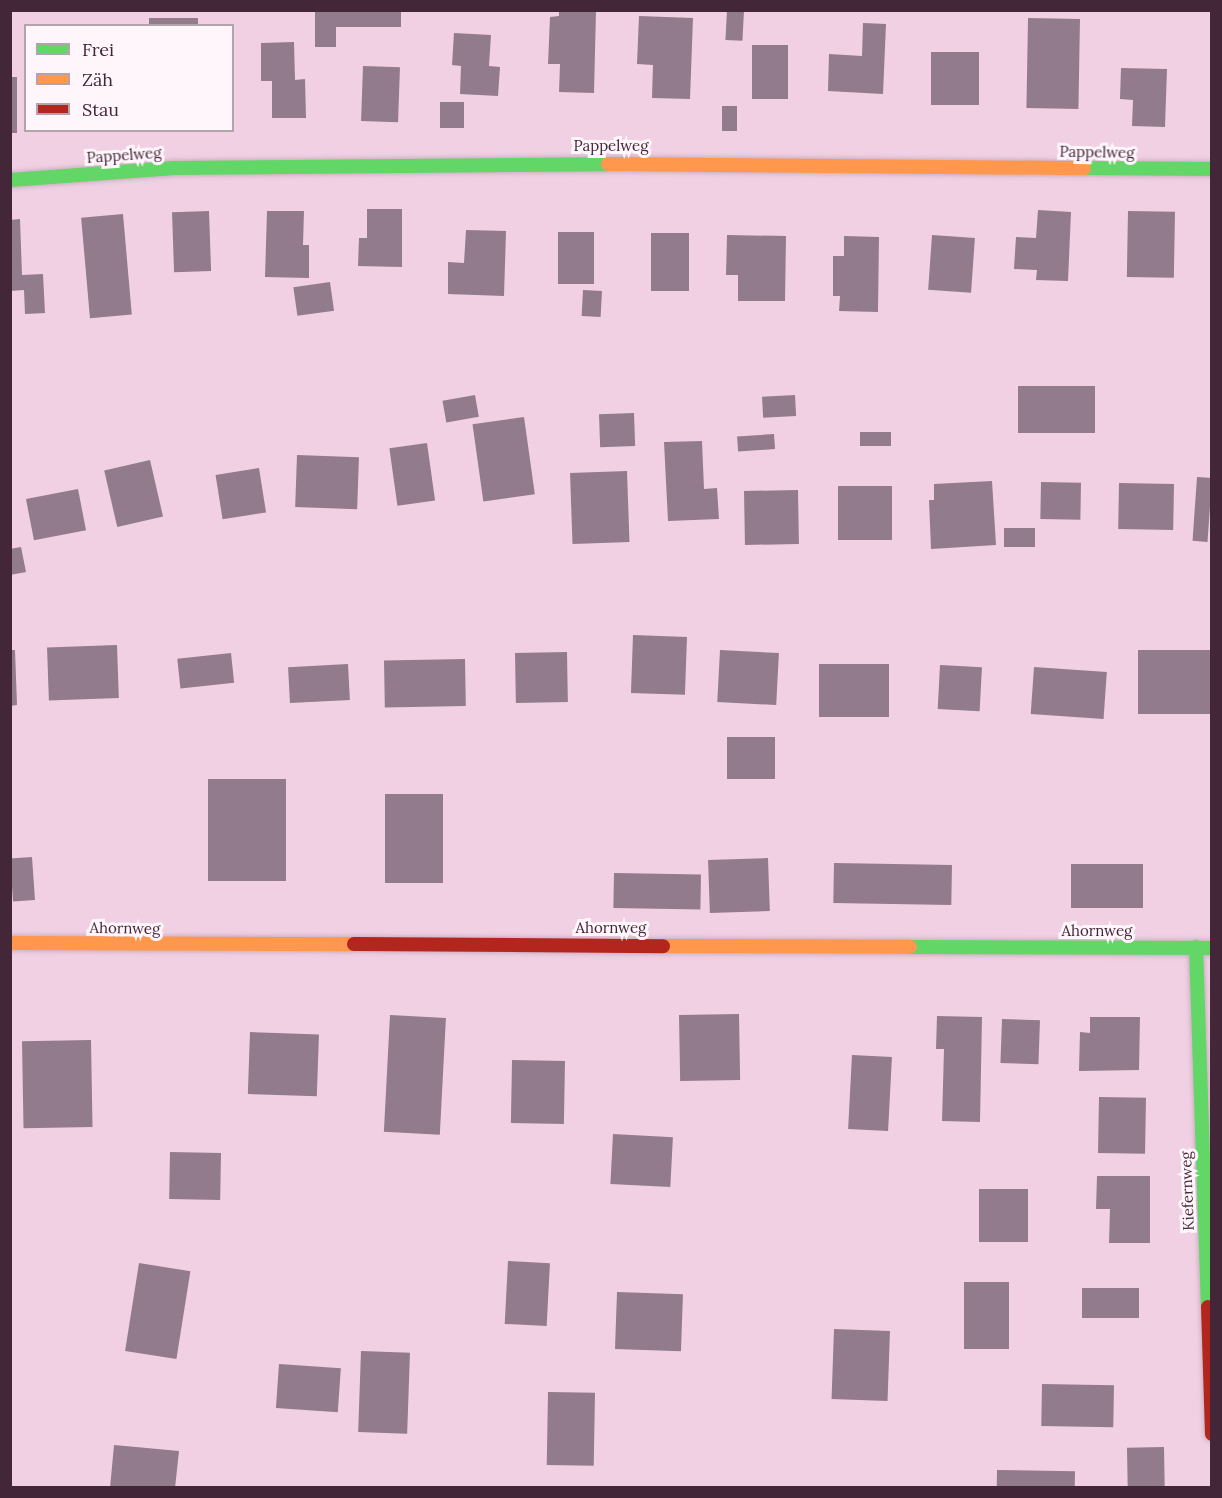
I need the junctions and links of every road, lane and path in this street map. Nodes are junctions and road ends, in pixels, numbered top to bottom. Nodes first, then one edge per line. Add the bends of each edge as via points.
1 (1212, 169) edge
2 (10, 180) edge
3 (10, 943) edge
4 (1196, 947) junction
5 (1212, 948) edge
6 (1212, 1434) edge

1 - 2 street, Pappelweg via 516,163 175,168
3 - 4 street, Ahornweg
4 - 5 street, Ahornweg
4 - 6 street, Kiefernweg

